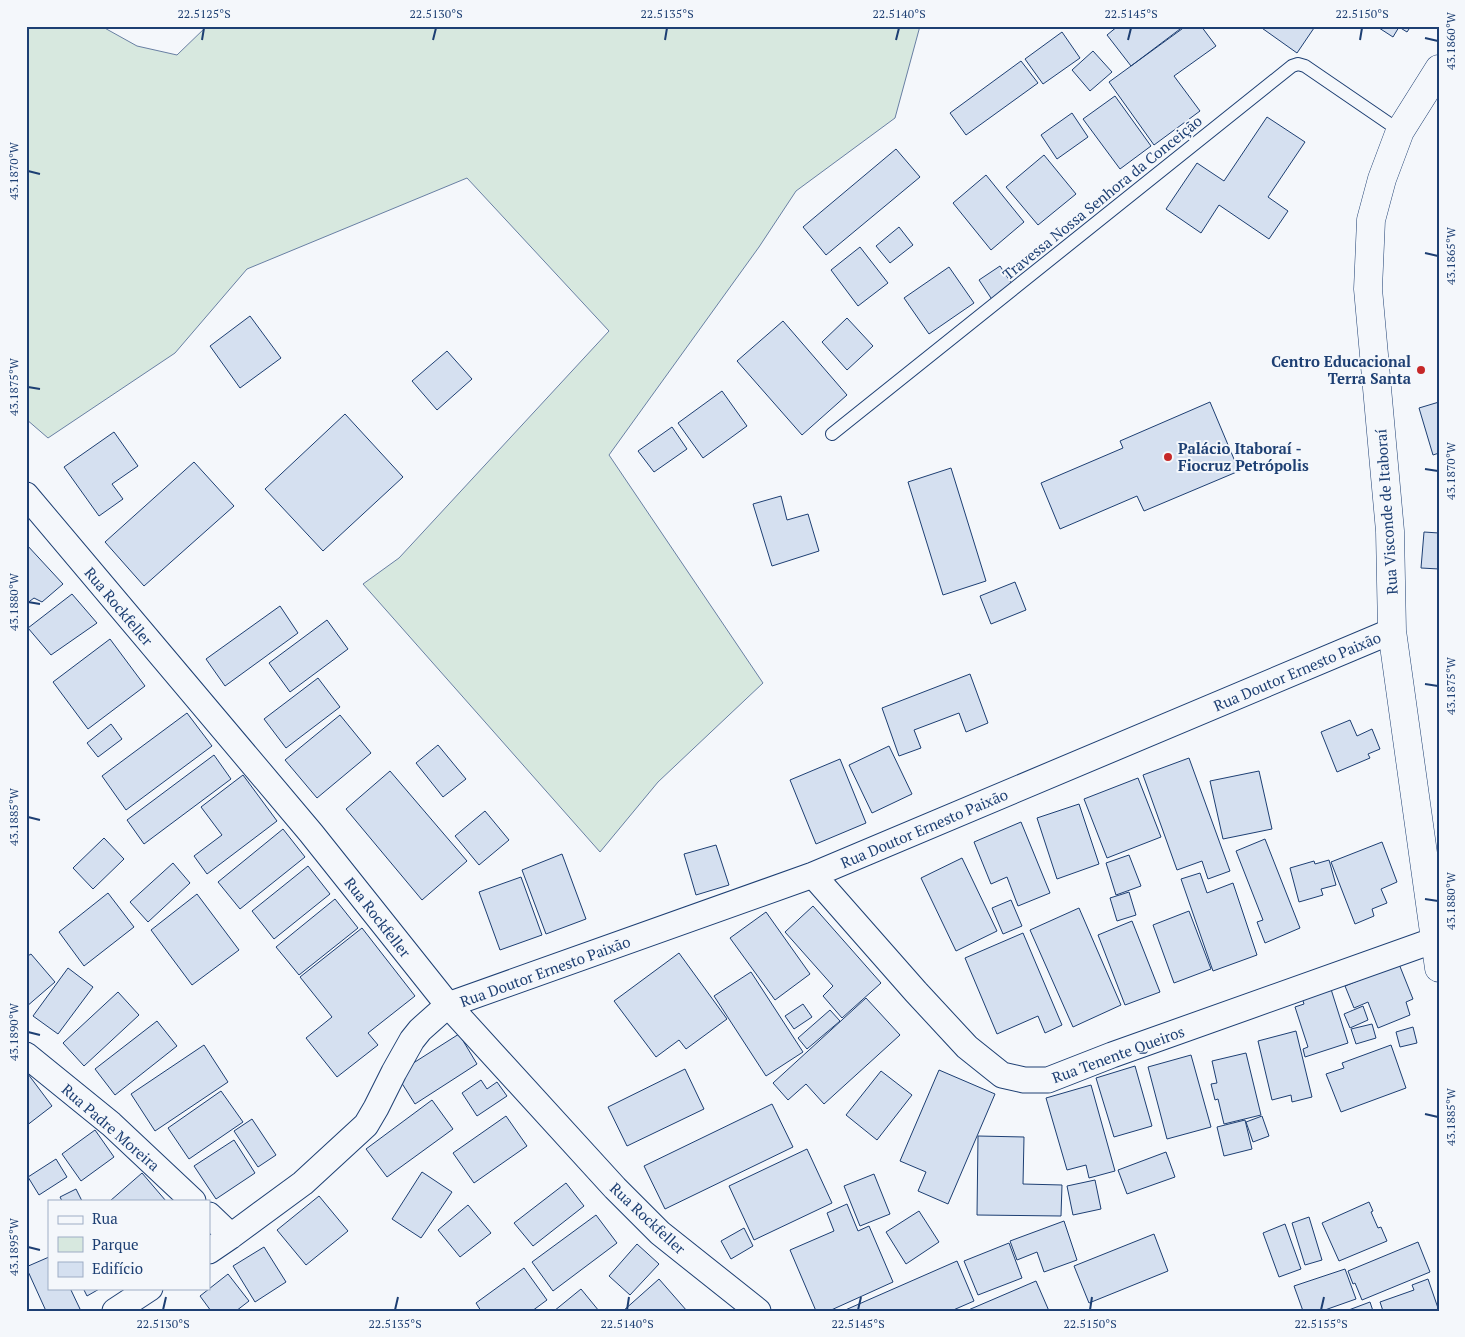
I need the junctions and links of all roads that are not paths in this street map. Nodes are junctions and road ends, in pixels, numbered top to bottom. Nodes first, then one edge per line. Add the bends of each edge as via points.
1 (1439, 70) edge
2 (1400, 130) junction
3 (832, 434) dead end
4 (26, 495) edge
5 (1392, 632) junction
6 (813, 875) junction
7 (1435, 940) junction
8 (1439, 968) edge
9 (448, 1005) junction
10 (26, 1055) edge
11 (192, 1200) edge
12 (210, 1216) edge
13 (231, 1236) junction
14 (210, 1249) edge
15 (147, 1290) edge
16 (115, 1311) edge
17 (758, 1311) edge

1 - 2 street, Rua Visconde de Itaboraí
2 - 3 lane, Travessa Nossa Senhora da Conceição via 1305,66 1292,66
2 - 5 street, Rua Visconde de Itaboraí via 1371,220 1368,289 1390,531
4 - 9 street, Rua Rockfeller via 310,833
5 - 6 street, Rua Doutor Ernesto Paixão
5 - 7 street, Rua Visconde de Itaboraí
6 - 7 street, Rua Tenente Queiros via 967,1047 1002,1075 1024,1080 1048,1080
6 - 9 street, Rua Doutor Ernesto Paixão
7 - 8 street, Rua Visconde de Itaboraí
9 - 13 street via 412,1040 366,1125 303,1183
9 - 17 street, Rua Rockfeller via 660,1233
10 - 11 street, Rua Padre Moreira via 110,1124
12 - 13 street
13 - 14 street
15 - 16 street

